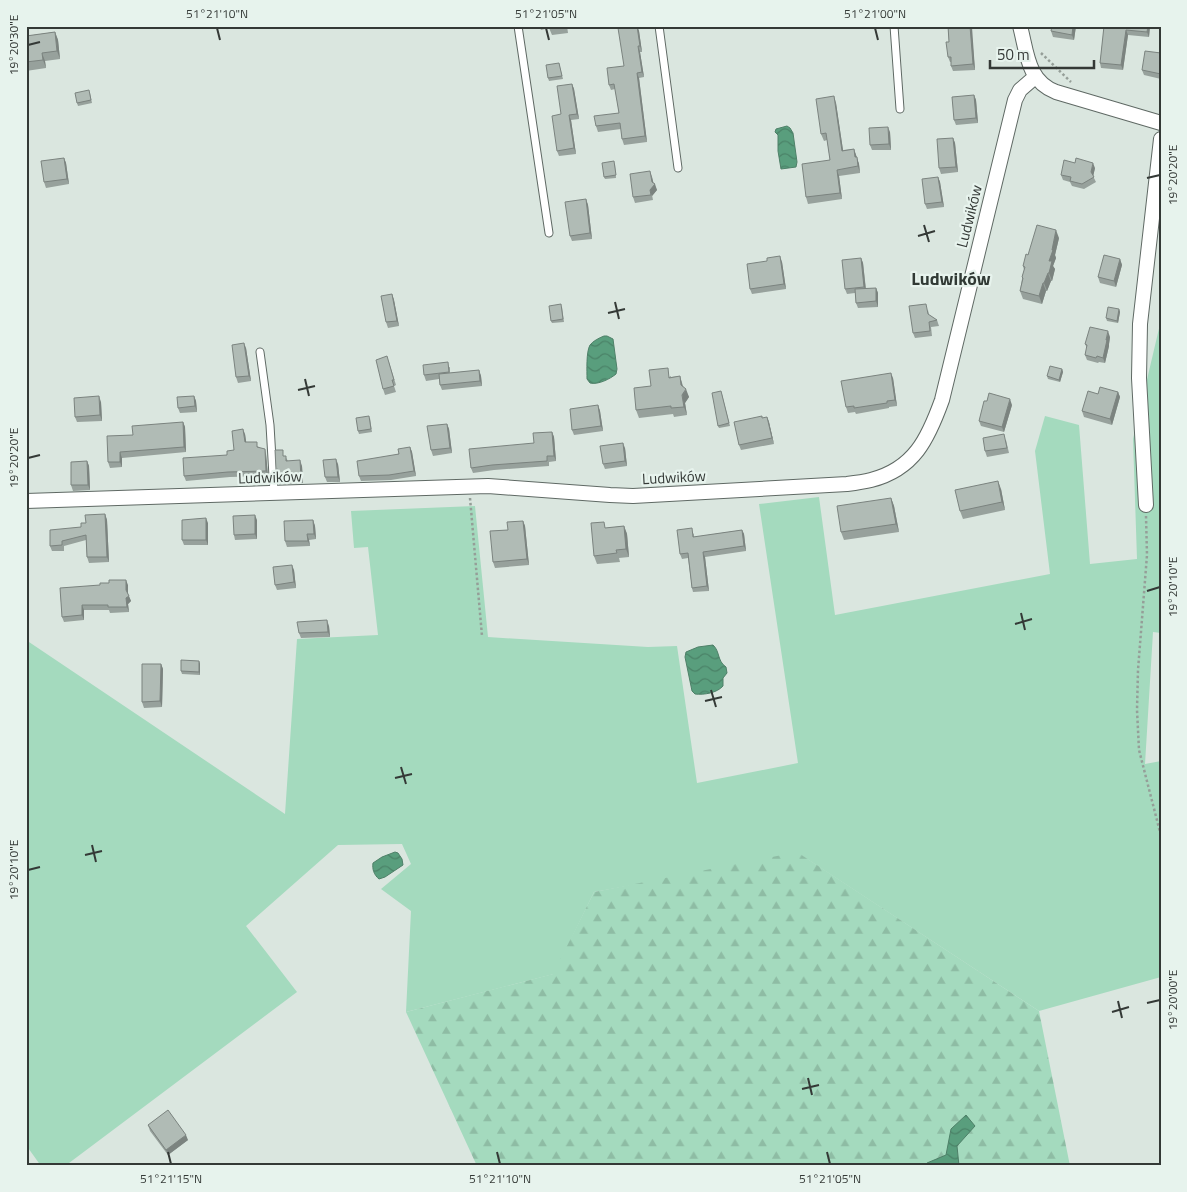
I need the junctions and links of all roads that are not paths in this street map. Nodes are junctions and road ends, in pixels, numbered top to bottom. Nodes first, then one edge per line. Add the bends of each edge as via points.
1 (518, 26) edge
2 (659, 26) edge
3 (894, 26) edge
4 (1020, 26) edge
5 (1035, 77) junction
6 (900, 109) dead end
7 (1161, 123) edge
8 (1161, 139) edge
9 (678, 168) dead end
10 (549, 233) dead end
11 (260, 352) dead end
12 (274, 493) junction
13 (26, 501) edge
14 (1146, 505) road end

1 - 10 lane
2 - 9 lane
3 - 6 lane
4 - 5 street
5 - 7 street via 1046,88 1056,92
5 - 12 street, Ludwików via 1014,100 934,422 914,455 886,475 848,484 634,496 488,486
8 - 14 street via 1140,333 1139,378
11 - 12 lane via 270,425
12 - 13 street, Ludwików

